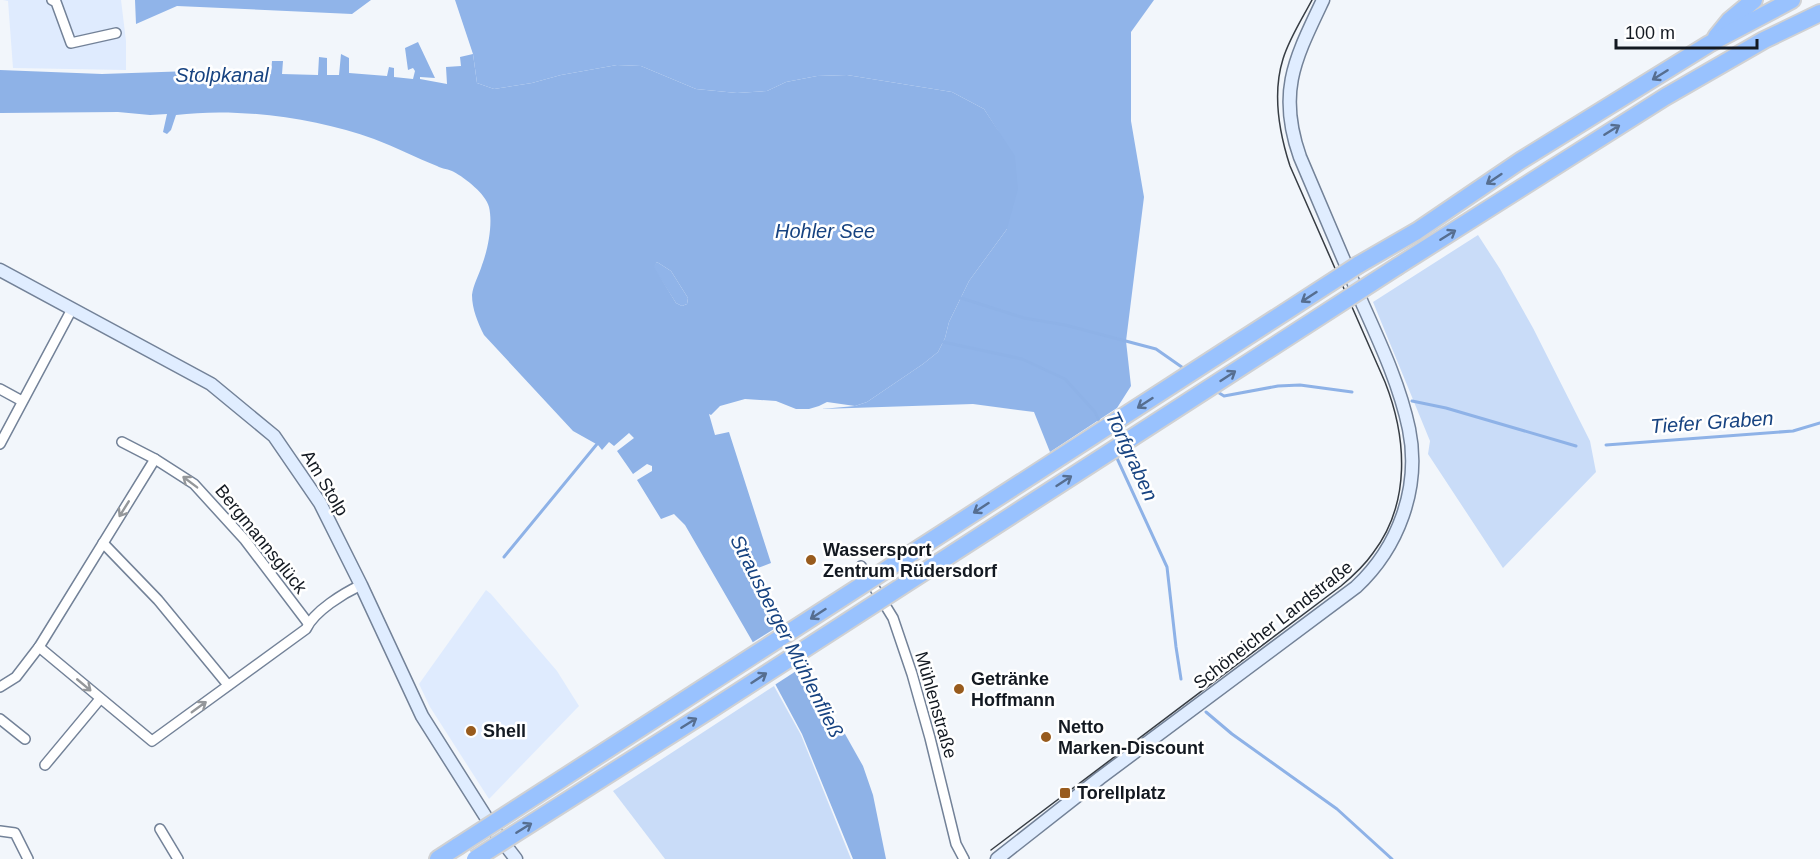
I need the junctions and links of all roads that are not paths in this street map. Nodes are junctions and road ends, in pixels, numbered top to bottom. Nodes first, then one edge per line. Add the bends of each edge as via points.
1 (52, 0) edge
2 (1323, 0) edge
3 (1754, 0) edge
4 (1792, 0) edge
5 (1820, 13) edge
6 (116, 33) dead end
7 (1709, 44) junction
8 (0, 270) edge
9 (72, 309) junction
10 (0, 389) edge
11 (22, 401) junction
12 (122, 442) dead end
13 (0, 444) edge
14 (155, 459) junction
15 (103, 543) junction
16 (861, 566) dead end
17 (361, 585) junction
18 (308, 623) junction
19 (39, 647) junction
20 (228, 686) junction
21 (0, 687) edge
22 (100, 699) junction
23 (0, 719) edge
24 (25, 739) dead end
25 (45, 765) dead end
26 (160, 829) dead end
27 (0, 831) edge
28 (28, 859) edge
29 (178, 859) edge
30 (438, 859) edge
31 (475, 859) edge
32 (516, 859) edge
33 (964, 859) edge
34 (997, 859) edge

1 - 6 street via 71,43
2 - 34 main road, Schöneicher Landstraße via 1294,64 1289,99 1291,129 1403,405 1412,462 1401,522 1380,562 1356,587
3 - 7 highway
4 - 7 highway
31 -> 5 highway, bridge via 1665,97
7 -> 30 highway, bridge via 1520,161
8 - 9 main road, Am Stolp
9 - 11 street
9 - 17 main road, Am Stolp via 212,384 274,436 320,503
10 - 11 street
11 - 13 street
12 - 14 street, Bergmannsglück
14 -> 15 street
18 -> 14 street, Bergmannsglück via 245,540 194,484
15 - 19 street
15 - 20 street via 158,600
16 - 33 street, Mühlenstraße via 893,618 930,738 956,844
17 - 18 street, Bergmannsglück
17 - 32 main road, Am Stolp via 422,716
18 - 20 street, Bergmannsglück via 306,629
19 - 21 street via 16,677
19 -> 22 street, Bergmannsglück
22 -> 20 street, Bergmannsglück via 152,741
22 - 25 street
23 - 24 street
26 - 29 street
27 - 28 street via 15,833

